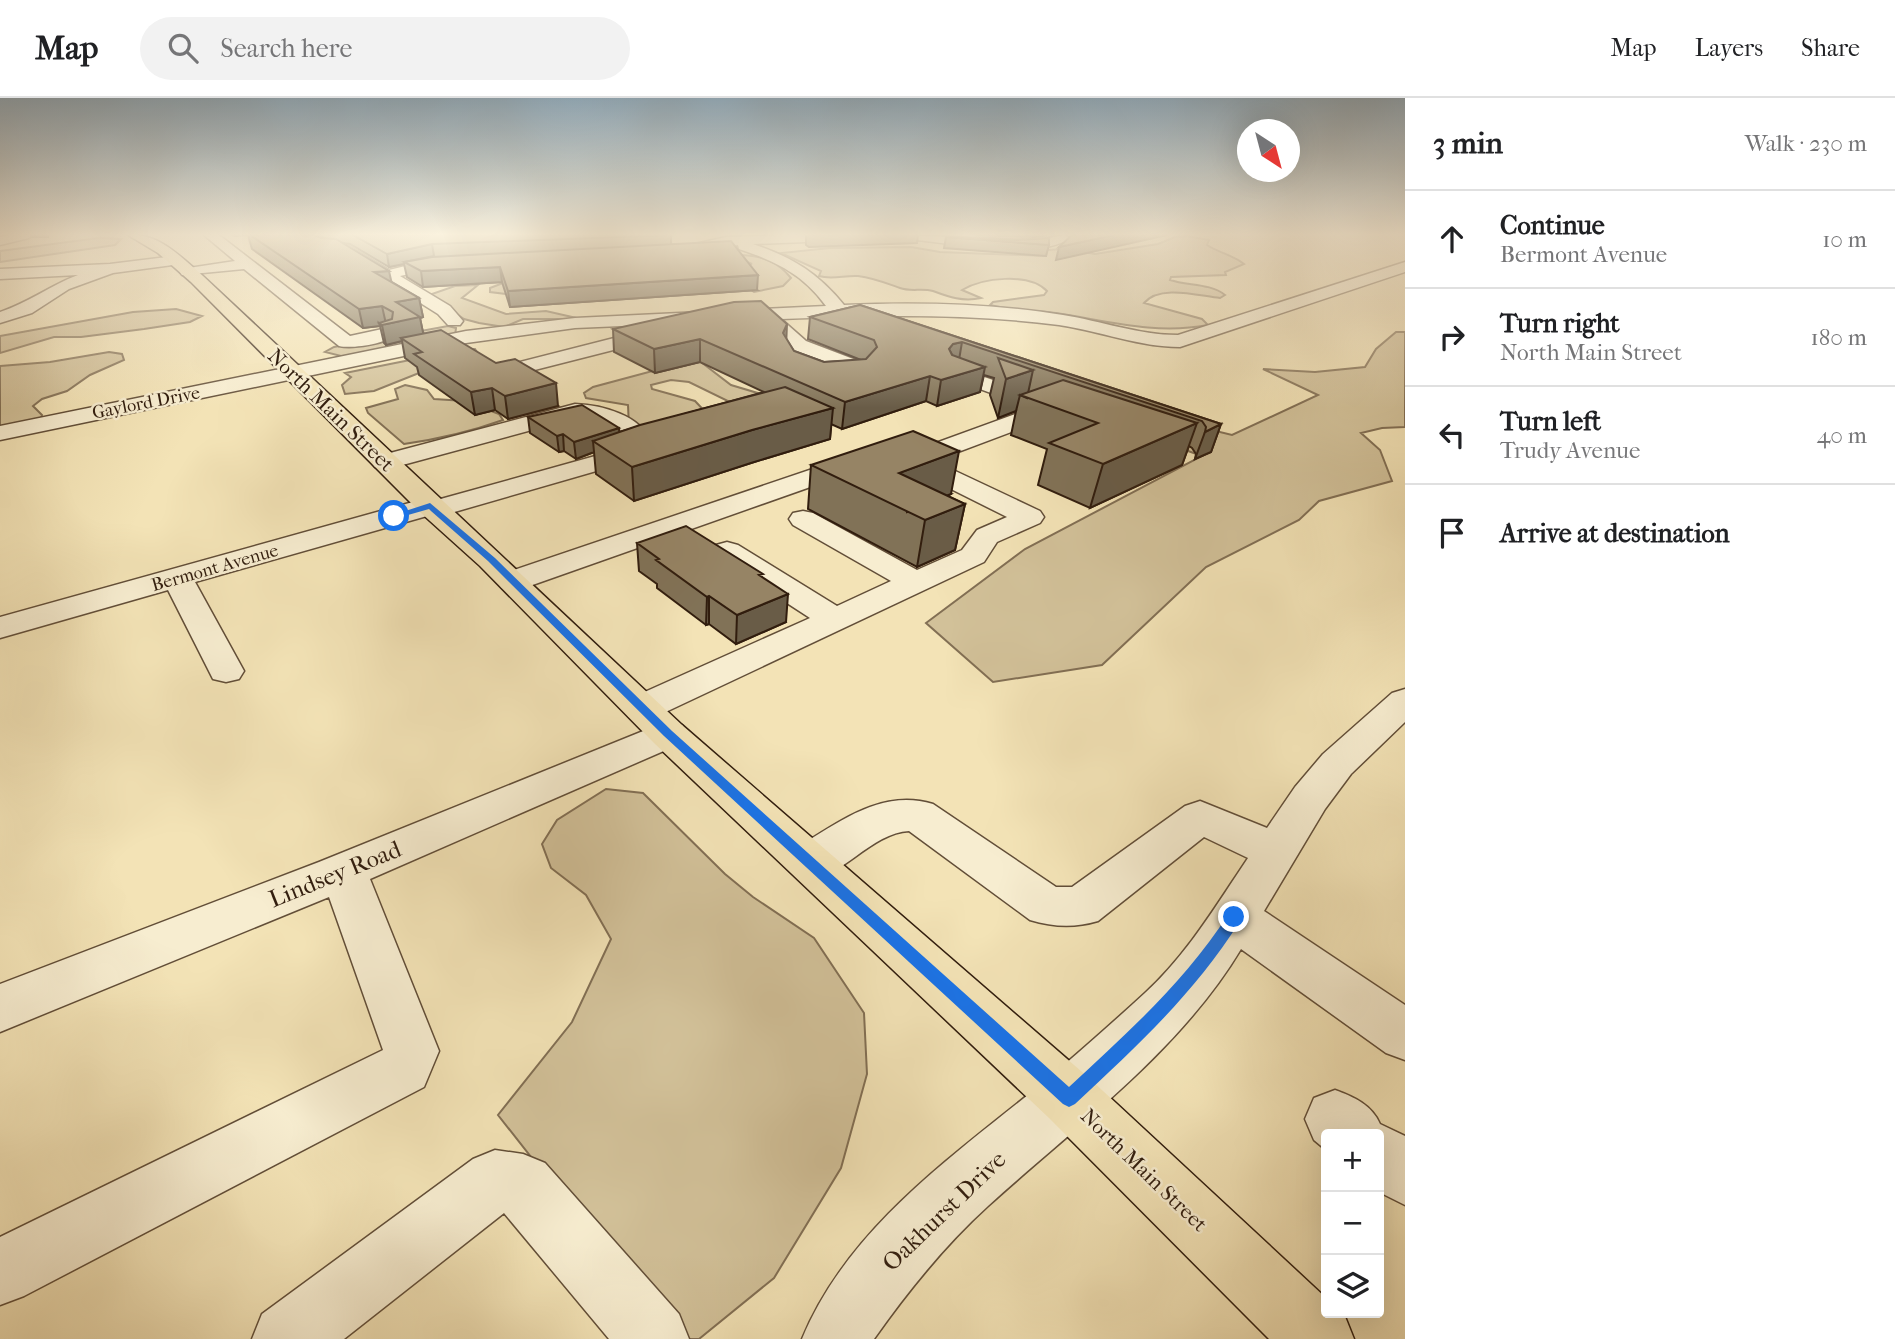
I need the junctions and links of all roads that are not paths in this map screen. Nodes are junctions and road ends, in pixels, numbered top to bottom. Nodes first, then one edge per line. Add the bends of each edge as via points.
1 (53, 293) edge
2 (210, 293) edge
3 (284, 293) edge
4 (416, 293) edge
5 (826, 293) edge
6 (1326, 293) edge
7 (627, 308) edge
8 (838, 310) junction
9 (516, 313) edge
10 (765, 314) junction
11 (721, 316) junction
12 (0, 317) edge
13 (454, 321) junction
14 (601, 322) junction
15 (428, 326) dead end
16 (400, 331) edge
17 (622, 342) edge
18 (799, 345) dead end
19 (494, 350) junction
20 (293, 374) junction
21 (957, 374) edge
22 (535, 388) edge
23 (1054, 408) junction
24 (1079, 418) edge
25 (0, 433) edge
26 (913, 460) junction
27 (384, 461) junction
28 (432, 507) junction
29 (803, 519) dead end
30 (727, 551) edge
31 (178, 579) junction
32 (513, 581) junction
33 (915, 582) junction
34 (835, 619) junction
35 (0, 628) edge
36 (226, 670) dead end
37 (1405, 701) edge
38 (655, 721) junction
39 (1275, 851) junction
40 (809, 862) junction
41 (344, 871) junction
42 (1234, 917) junction
43 (0, 1008) edge
44 (1405, 1035) edge
45 (1069, 1098) junction
46 (1384, 1158) edge
47 (1405, 1174) edge
48 (0, 1272) edge
49 (287, 1339) edge
50 (654, 1339) edge
51 (837, 1339) edge
52 (1319, 1339) edge

1 - 12 street via 26,309
2 - 20 main road, North Main Street
3 - 16 street via 346,342
4 - 13 street
5 - 8 street
6 - 8 street via 1180,341 1007,313
7 - 11 street via 711,303
8 - 10 street
9 - 14 street via 576,311
10 - 11 street
10 - 18 street
11 - 14 street
13 - 15 street
13 - 19 street
14 - 19 street
17 - 19 street
19 - 20 street, Gaylord Drive
19 - 22 street
20 - 25 street, Gaylord Drive
20 - 27 main road, North Main Street
21 - 23 street
23 - 24 street
23 - 26 street
26 - 32 street via 889,455 860,461
26 - 33 street, Lindsey Road via 1030,517 987,536 973,556
27 - 28 main road, North Main Street
27 - 28 street, Bermont Avenue via 575,411 598,412 637,435 640,443 615,458
28 - 31 street, Bermont Avenue
28 - 32 main road, North Main Street
29 - 33 street
30 - 34 street
31 - 35 street, Bermont Avenue
31 - 36 street
32 - 38 main road, North Main Street
33 - 34 street, Lindsey Road
34 - 38 street, Lindsey Road
37 - 39 street, Oakhurst Drive via 1337,764
38 - 40 main road, North Main Street
38 - 41 street, Lindsey Road
39 - 40 street via 1200,817 1081,907 1047,906 918,815 886,816
39 - 42 street, Oakhurst Drive
40 - 45 main road, North Main Street
41 - 43 street, Lindsey Road
41 - 48 street via 411,1051 404,1068
42 - 44 street
42 - 45 street, Oakhurst Drive via 1167,1007
45 - 51 street, Oakhurst Drive via 964,1186 892,1256
45 - 52 main road, North Main Street
46 - 47 street
49 - 50 street via 495,1181 523,1185

